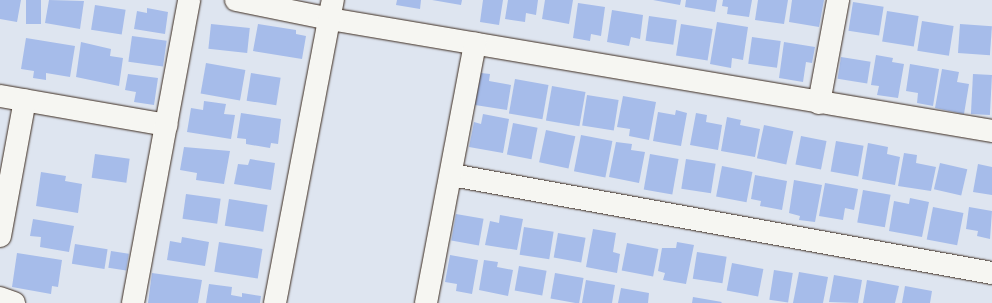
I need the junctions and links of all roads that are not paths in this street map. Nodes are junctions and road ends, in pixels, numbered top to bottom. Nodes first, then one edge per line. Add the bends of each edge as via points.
1 (189, 0) edge
2 (236, 0) edge
3 (838, 0) edge
4 (332, 10) edge
5 (475, 44) junction
6 (0, 96) edge
7 (24, 100) junction
8 (819, 103) junction
9 (166, 126) junction
10 (992, 131) edge
11 (452, 175) junction
12 (0, 236) edge
13 (992, 273) edge
14 (0, 298) edge
15 (14, 303) edge
16 (133, 303) edge
17 (275, 303) edge
18 (426, 303) edge

1 - 9 street
2 - 4 street
3 - 8 street
4 - 5 street
4 - 17 street
5 - 8 street
5 - 11 street
6 - 7 street
7 - 9 street
7 - 12 street
8 - 10 street
9 - 16 street
11 - 13 street
11 - 18 street
14 - 15 street

